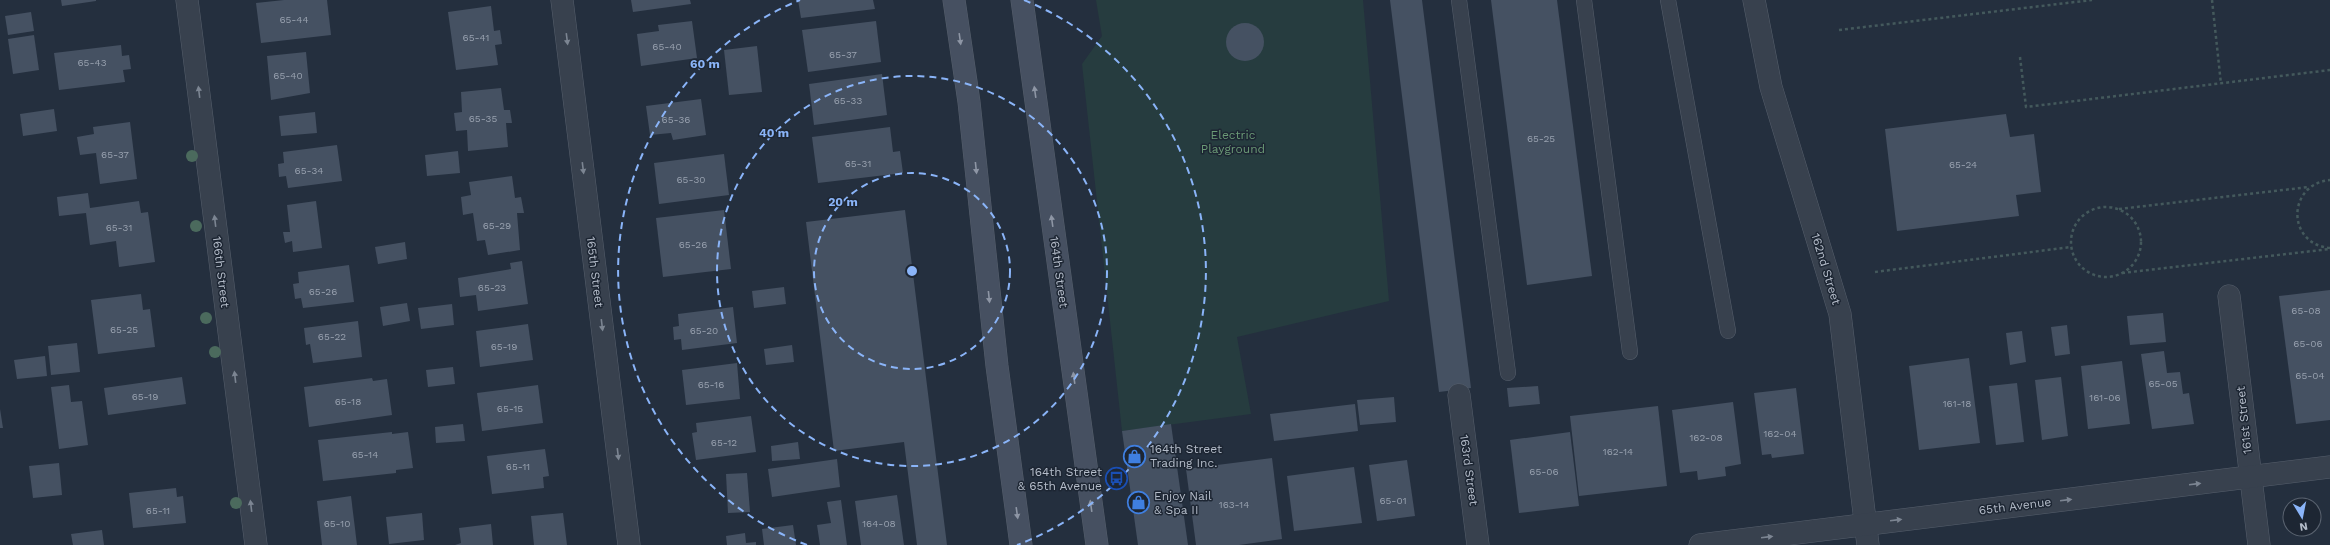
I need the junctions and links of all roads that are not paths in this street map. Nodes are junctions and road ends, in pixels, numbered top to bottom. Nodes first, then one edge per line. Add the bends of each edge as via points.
1 (187, 0) edge
2 (562, 0) edge
3 (954, 0) edge
4 (1022, 0) edge
5 (1459, 0) edge
6 (1584, 0) edge
7 (1668, 0) edge
8 (1754, 0) edge
9 (2229, 296) dead end
10 (1728, 331) dead end
11 (1630, 352) dead end
12 (1508, 373) dead end
13 (1459, 395) dead end
14 (2330, 467) edge
15 (2250, 477) junction
16 (1867, 534) edge
17 (256, 545) edge
18 (629, 545) edge
19 (1022, 545) edge
20 (1097, 545) edge
21 (1478, 545) edge
22 (1700, 545) edge
23 (2259, 545) edge

17 -> 1 street, 166th Street
2 -> 18 street, 165th Street
3 -> 19 street via 970,109 996,366
20 -> 4 street, 164th Street
5 - 12 lane
6 - 11 lane
7 - 10 lane
8 - 16 street, 162nd Street via 1771,87 1840,314
9 - 15 street, 161st Street
13 - 21 street, 163rd Street
14 - 15 street, 65th Avenue
16 -> 15 street, 65th Avenue
15 - 23 street, 161st Street
22 -> 16 street, 65th Avenue

